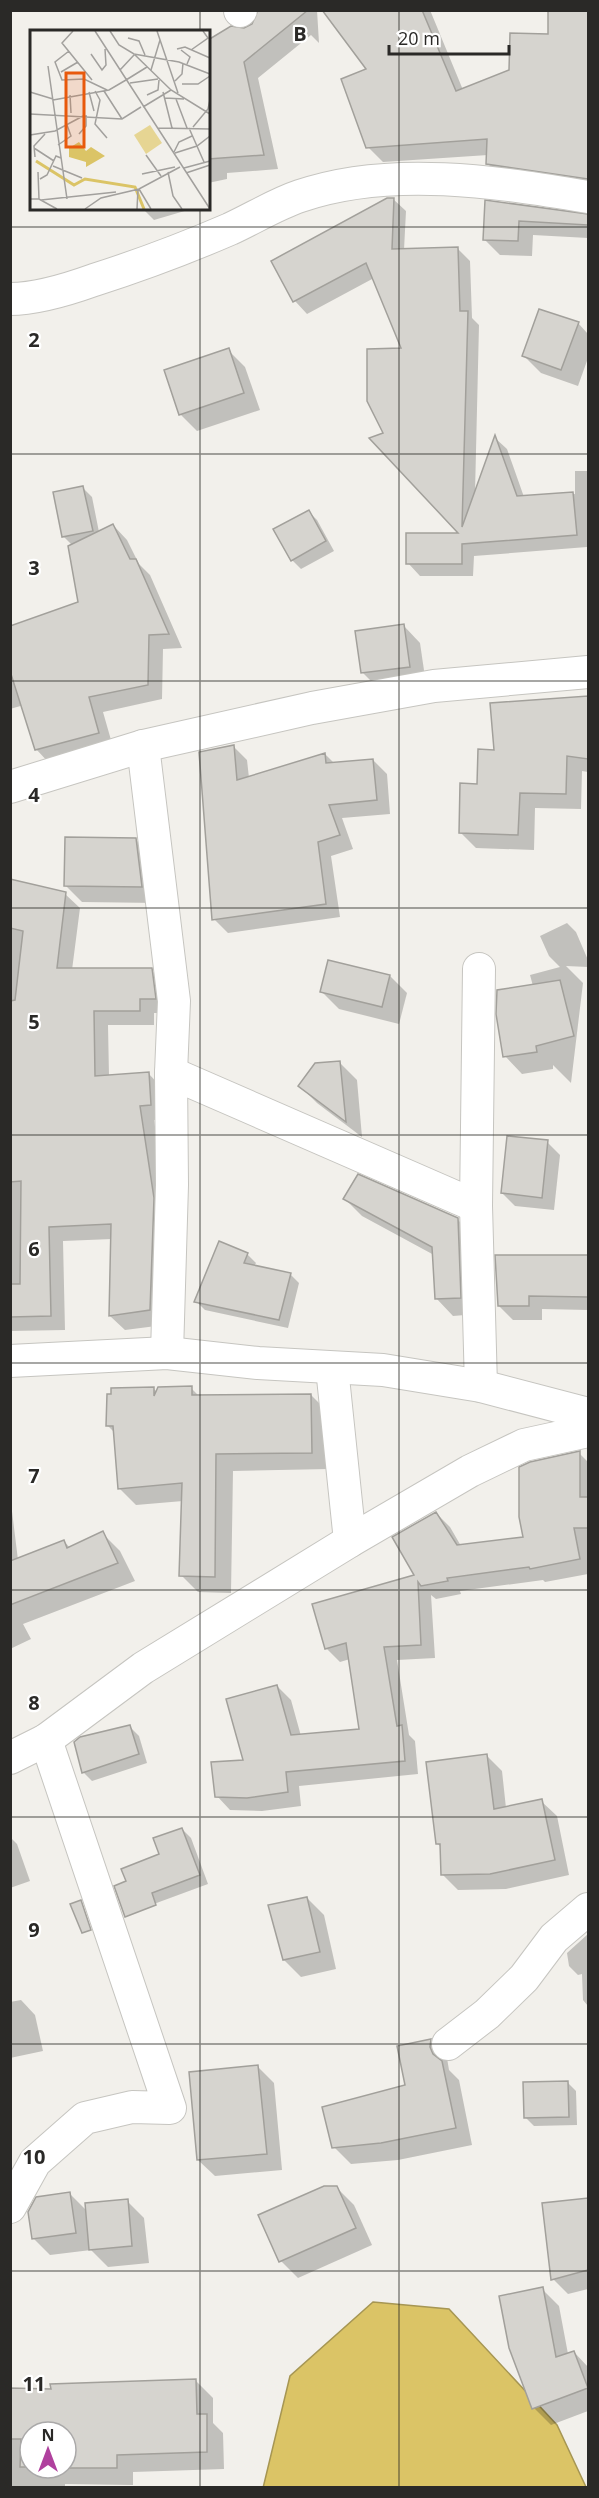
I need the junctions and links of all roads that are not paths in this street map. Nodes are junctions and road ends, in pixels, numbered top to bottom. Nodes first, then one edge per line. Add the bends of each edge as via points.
1 (588, 197) edge
2 (10, 298) edge
3 (588, 672) edge
4 (143, 746) junction
5 (10, 787) edge
6 (479, 969) dead end
7 (171, 1073) junction
8 (476, 1206) junction
9 (166, 1353) junction
10 (10, 1361) edge
11 (332, 1368) junction
12 (481, 1386) junction
13 (588, 1414) edge
14 (588, 1431) edge
15 (350, 1541) junction
16 (46, 1740) junction
17 (10, 1758) edge
18 (588, 1909) edge
19 (448, 2043) dead end
20 (10, 2207) edge

1 - 2 street via 419,178 351,183 300,196 174,254 75,286
3 - 4 street via 434,686 312,708
4 - 5 street
4 - 7 street via 174,1001
6 - 8 street
7 - 8 street
7 - 9 street
8 - 12 street
9 - 10 street
9 - 11 street
11 - 12 street via 383,1370
11 - 15 street
12 - 13 street
14 - 15 street via 524,1445 470,1471
15 - 16 street via 143,1668
16 - 17 street
16 - 20 street via 170,2108 132,2107 85,2118 35,2162
18 - 19 street via 554,1938 524,1978 487,2014

